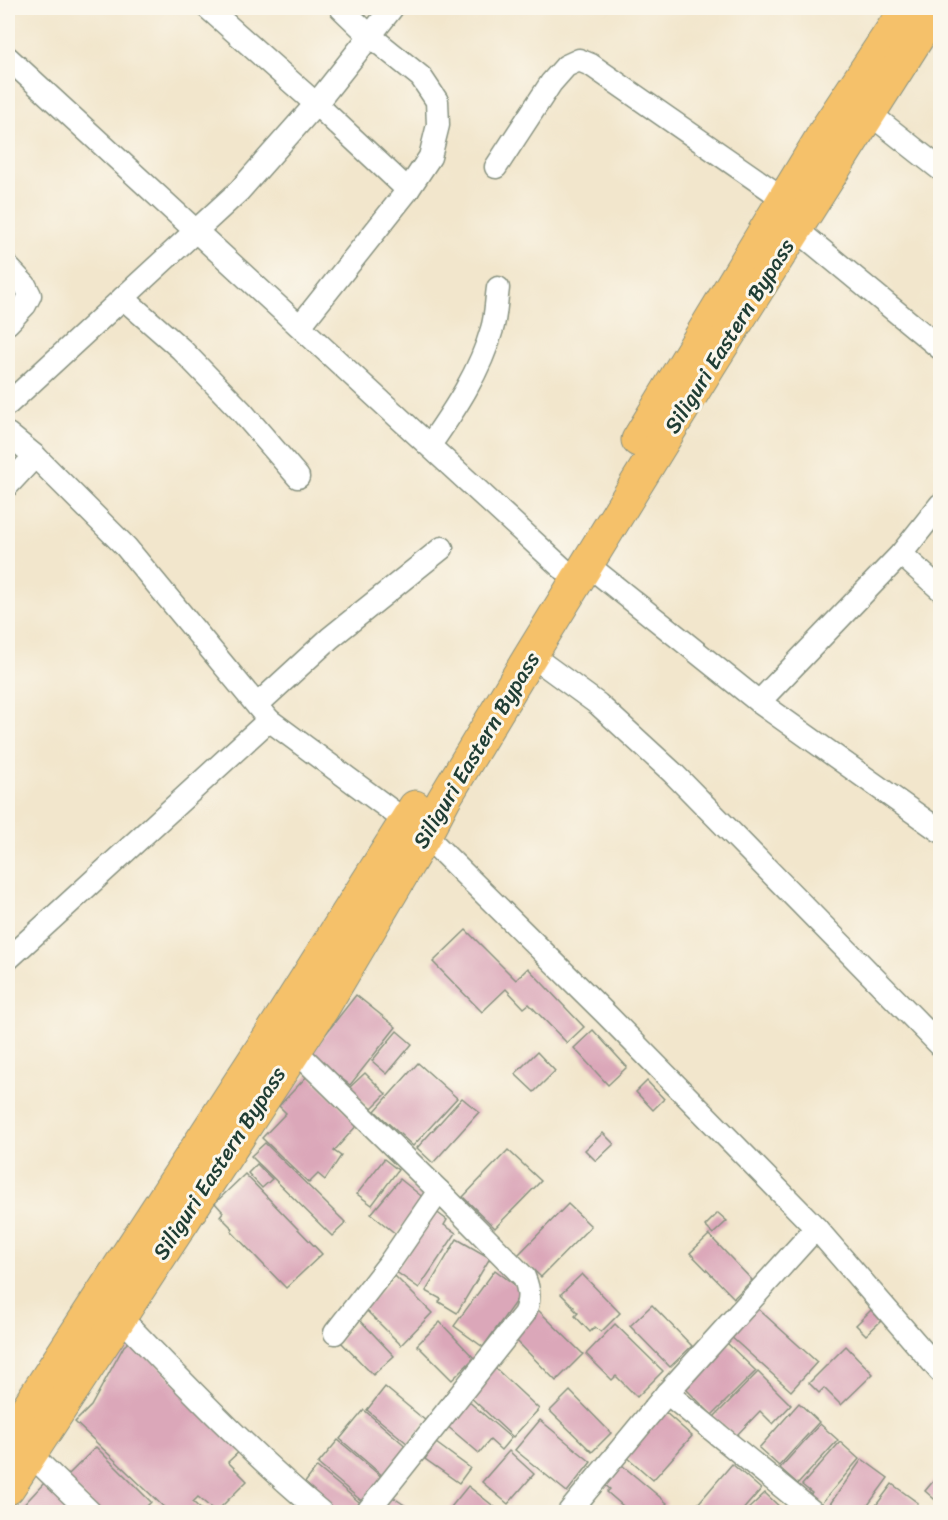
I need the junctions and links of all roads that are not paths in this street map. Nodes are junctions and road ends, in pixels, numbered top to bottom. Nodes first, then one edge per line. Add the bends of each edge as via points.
1 (207, 8) edge
2 (341, 8) edge
3 (392, 8) edge
4 (907, 8) edge
5 (936, 8) edge
6 (369, 35) junction
7 (8, 58) edge
8 (316, 104) junction
9 (869, 113) junction
10 (496, 167) dead end
11 (940, 169) edge
12 (408, 190) junction
13 (784, 199) junction
14 (796, 229) junction
15 (195, 232) junction
16 (8, 267) edge
17 (498, 288) dead end
18 (123, 298) junction
19 (8, 323) edge
20 (300, 326) junction
21 (940, 348) edge
22 (8, 404) edge
23 (8, 434) edge
24 (430, 445) junction
25 (35, 456) junction
26 (298, 477) dead end
27 (8, 485) edge
28 (940, 505) edge
29 (442, 548) dead end
30 (901, 554) junction
31 (575, 567) junction
32 (940, 589) edge
33 (531, 655) junction
34 (759, 702) junction
35 (263, 713) junction
36 (416, 829) junction
37 (940, 831) edge
38 (8, 959) edge
39 (940, 1045) edge
40 (294, 1049) junction
41 (439, 1191) junction
42 (816, 1228) junction
43 (119, 1316) junction
44 (335, 1333) dead end
45 (940, 1371) edge
46 (667, 1392) junction
47 (19, 1446) edge
48 (8, 1488) edge
49 (90, 1512) edge
50 (321, 1512) edge
51 (367, 1512) edge
52 (569, 1512) edge
53 (813, 1512) edge

1 - 8 street
2 - 6 street
3 - 6 street
4 - 13 main road, Siliguri Eastern Bypass
5 - 9 main road, Siliguri Eastern Bypass
6 - 8 street
6 - 12 street via 421,77 437,101 438,125 430,157
7 - 15 street
8 - 12 street
8 - 15 street via 239,191
9 - 11 street
9 - 14 main road, Siliguri Eastern Bypass
10 - 13 street via 551,83 566,66 579,60
12 - 20 street
13 - 31 main road, Siliguri Eastern Bypass via 666,392
14 - 21 street
14 - 31 main road, Siliguri Eastern Bypass
15 - 18 street
15 - 20 street
16 - 19 street via 30,295
17 - 24 street via 492,329 476,371
18 - 22 street
18 - 26 street via 182,349
20 - 24 street
23 - 25 street
24 - 31 street
25 - 27 street
25 - 35 street via 126,546
28 - 30 street
29 - 35 street via 330,638
30 - 32 street
30 - 34 street
31 - 33 main road, Siliguri Eastern Bypass
31 - 34 street
31 - 36 main road, Siliguri Eastern Bypass via 447,750
33 - 36 main road, Siliguri Eastern Bypass via 444,799
33 - 39 street via 598,704 673,772
34 - 37 street
35 - 36 street
35 - 38 street
36 - 40 main road, Siliguri Eastern Bypass via 322,1009
36 - 42 street via 606,1014
36 - 47 main road, Siliguri Eastern Bypass
40 - 41 street
40 - 43 main road, Siliguri Eastern Bypass
41 - 44 street
41 - 51 street via 524,1277 528,1305
42 - 45 street
42 - 46 street
43 - 47 main road, Siliguri Eastern Bypass
43 - 50 street via 227,1428
46 - 52 street
46 - 53 street
47 - 48 main road, Siliguri Eastern Bypass
47 - 49 street

